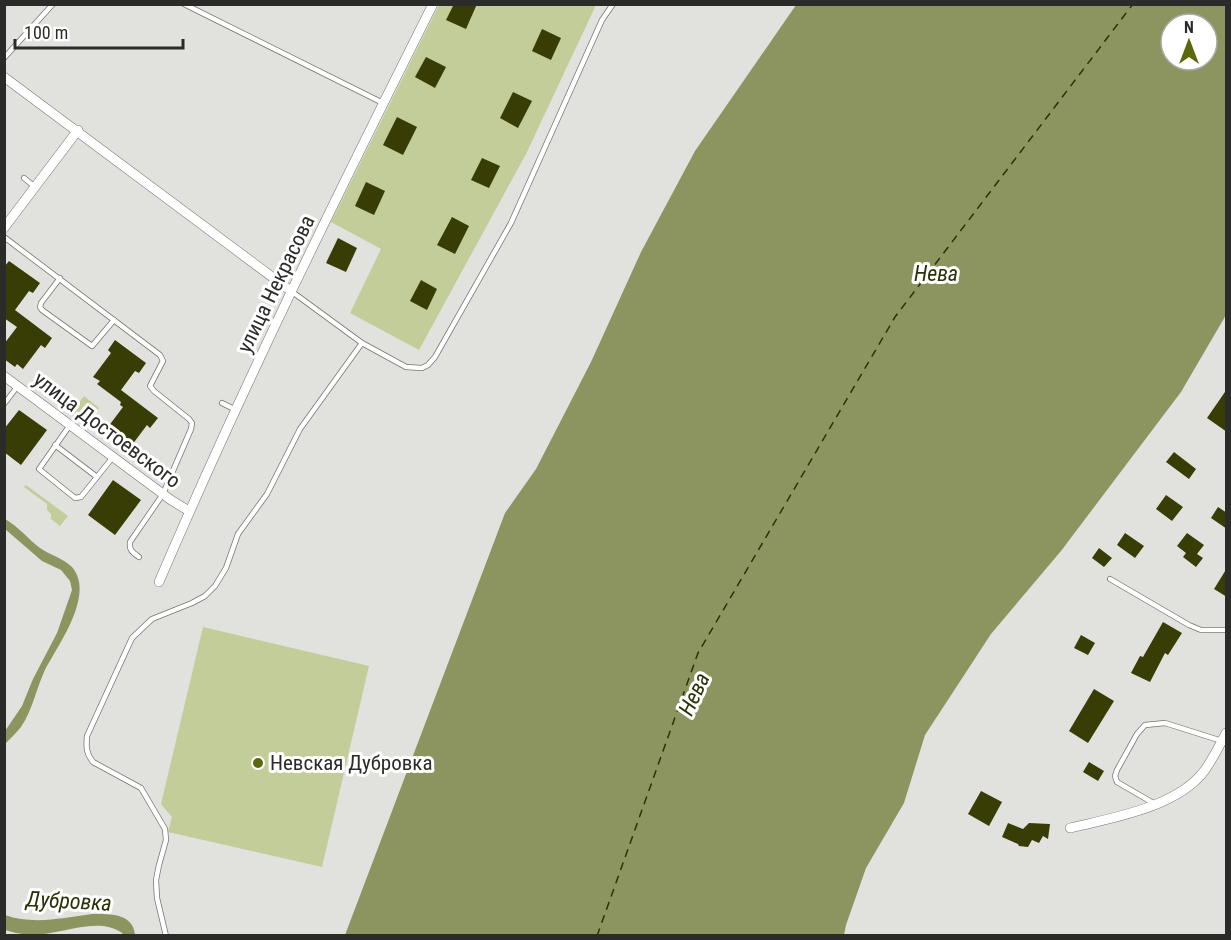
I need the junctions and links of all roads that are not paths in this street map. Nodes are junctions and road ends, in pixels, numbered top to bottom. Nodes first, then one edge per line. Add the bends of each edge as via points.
1 (53, 4) edge
2 (184, 4) edge
3 (433, 4) edge
4 (613, 4) edge
5 (4, 58) edge
6 (4, 76) edge
7 (384, 103) junction
8 (78, 130) junction
9 (24, 178) dead end
10 (35, 187) junction
11 (4, 228) edge
12 (4, 237) edge
13 (60, 278) junction
14 (291, 291) junction
15 (114, 320) junction
16 (362, 342) junction
17 (4, 376) edge
18 (18, 386) junction
19 (222, 403) dead end
20 (4, 404) edge
21 (236, 410) junction
22 (70, 425) junction
23 (55, 446) junction
24 (112, 457) junction
25 (97, 477) junction
26 (163, 494) junction
27 (189, 511) junction
28 (139, 557) dead end
29 (1110, 579) dead end
30 (159, 582) dead end
31 (1227, 630) edge
32 (1224, 737) edge
33 (1156, 804) junction
34 (1070, 828) dead end
35 (166, 936) edge

1 - 5 lane
2 - 7 lane
3 - 7 street, улица Некрасова
4 - 16 lane via 602,20 511,223 435,357 422,368 406,367
6 - 8 street
7 - 14 street, улица Некрасова
8 - 10 street
8 - 14 street
9 - 10 lane
10 - 11 street
12 - 13 lane
13 - 15 lane
13 - 15 lane via 41,303 42,310 92,346
14 - 16 lane
14 - 21 street, улица Некрасова
15 - 26 lane via 160,355 163,361 150,386 192,423
16 - 35 lane via 300,429 267,494 238,534 215,586 192,603 152,619 132,638 87,736 88,756 141,788 165,830 156,880
17 - 18 street, улица Достоевского
18 - 20 lane
18 - 22 street, улица Достоевского
19 - 21 lane
21 - 27 street, улица Некрасова
22 - 23 lane
22 - 24 street, улица Достоевского
23 - 25 lane
23 - 25 lane via 39,469 58,485 79,499
24 - 25 lane
24 - 26 street, улица Достоевского
26 - 27 street, улица Достоевского
26 - 28 lane via 130,542 131,551
27 - 30 street, улица Некрасова
29 - 31 lane via 1189,625 1201,630
32 - 33 street via 1204,771 1190,785
32 - 33 lane via 1165,723 1145,725 1115,776 1125,788
33 - 34 street

